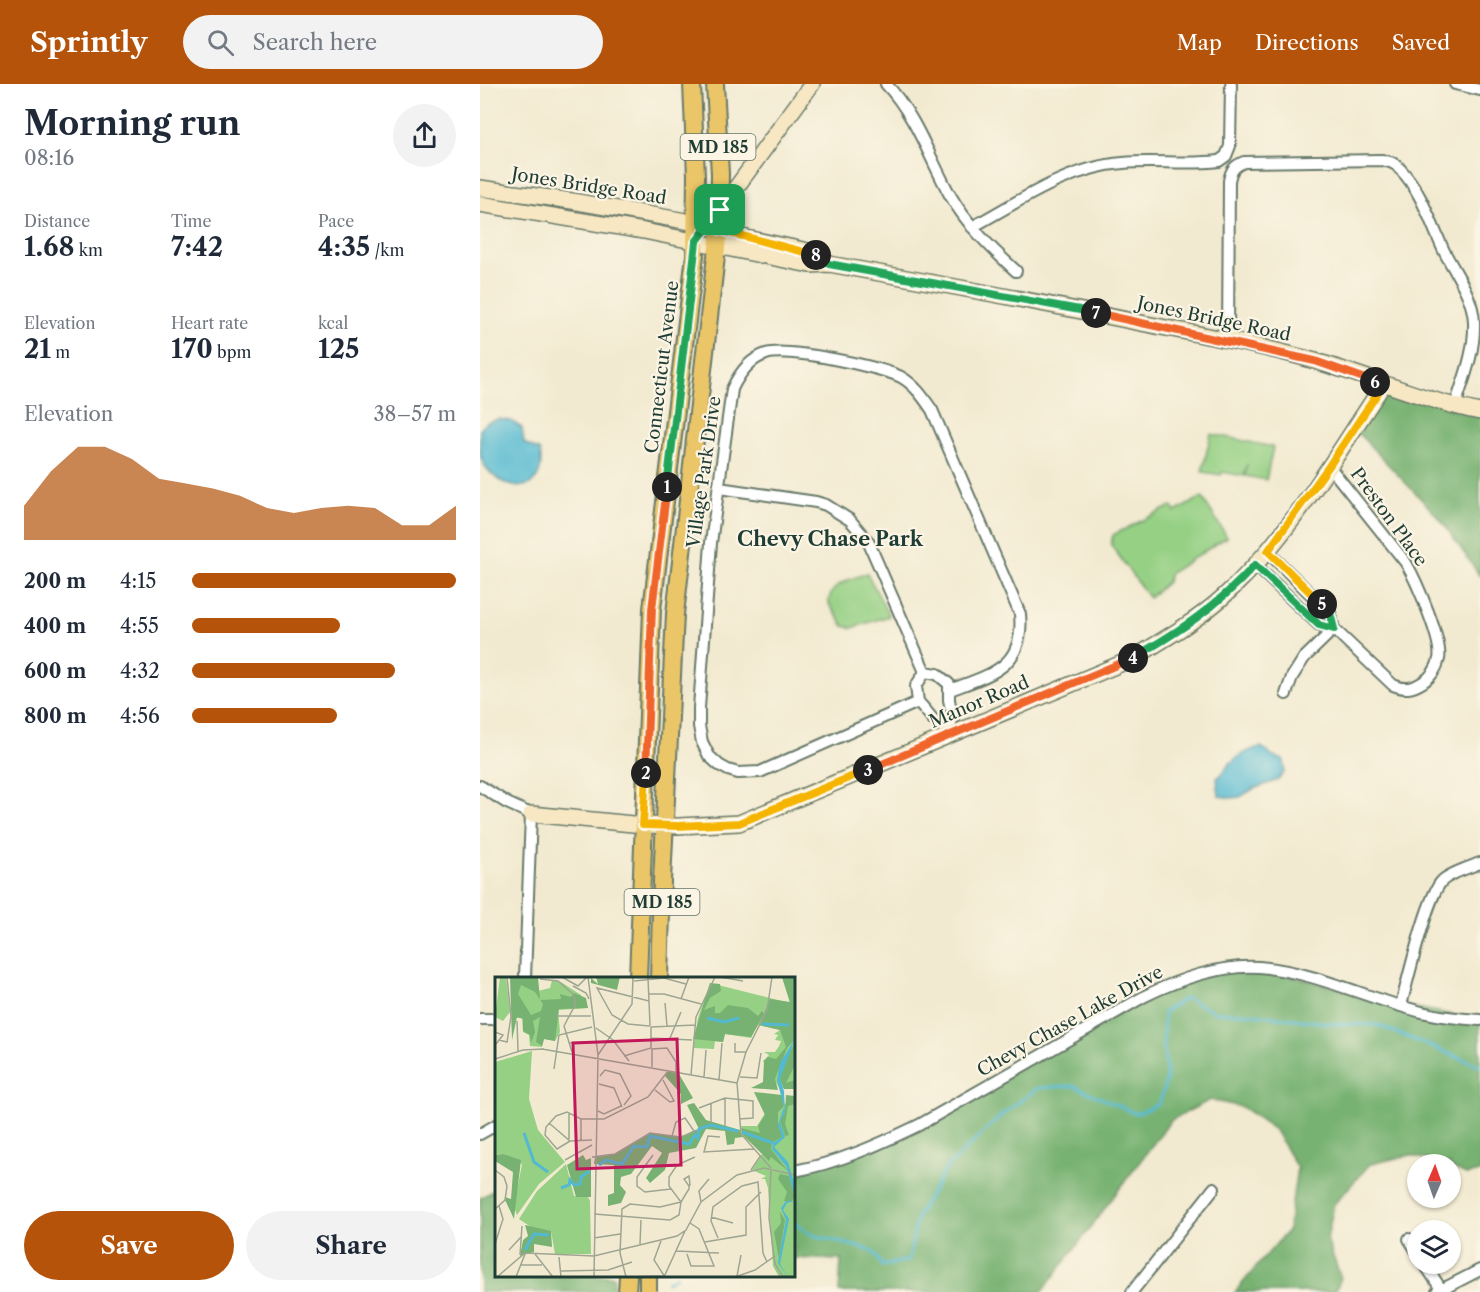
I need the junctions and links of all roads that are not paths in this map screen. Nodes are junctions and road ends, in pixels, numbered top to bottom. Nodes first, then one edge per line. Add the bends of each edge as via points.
1 (692, 84) edge
2 (715, 84) edge
3 (812, 84) edge
4 (886, 84) edge
5 (1231, 84) edge
6 (1455, 84) edge
7 (1480, 90) edge
8 (480, 188) edge
9 (480, 204) edge
10 (720, 210) junction
11 (972, 227) junction
12 (710, 231) junction
13 (696, 242) junction
14 (1016, 271) dead end
15 (1228, 341) junction
16 (1383, 385) junction
17 (1455, 406) junction
18 (1480, 411) edge
19 (1329, 466) junction
20 (719, 488) junction
21 (1268, 551) junction
22 (1255, 565) junction
23 (1334, 629) junction
24 (925, 672) junction
25 (950, 690) junction
26 (1286, 694) dead end
27 (918, 702) junction
28 (949, 731) junction
29 (480, 786) edge
30 (531, 814) junction
31 (643, 825) junction
32 (665, 826) junction
33 (1480, 863) edge
34 (525, 977) edge
35 (638, 977) edge
36 (659, 977) edge
37 (1401, 1005) junction
38 (1480, 1020) edge
39 (495, 1126) edge
40 (480, 1134) edge
41 (795, 1171) edge
42 (1214, 1188) dead end
43 (1480, 1270) edge
44 (1430, 1274) edge
45 (628, 1277) edge
46 (1439, 1290) edge
47 (627, 1292) edge
48 (1132, 1292) edge

1 - 12 main road, Connecticut Avenue / MD 185
2 - 10 main road, Connecticut Avenue / MD 185
3 - 10 main road
4 - 11 street via 910,114 950,195
5 - 11 street via 1230,146 1219,161 1122,163 1092,168 1066,177
6 - 7 street
8 - 12 main road, Jones Bridge Road via 572,201
9 - 13 main road, Jones Bridge Road
10 - 12 main road, Connecticut Avenue / MD 185
11 - 14 street
12 - 13 main road, Connecticut Avenue / MD 185
12 - 15 main road, Jones Bridge Road via 810,265 829,264 1022,298
12 - 32 main road, Connecticut Avenue / MD 185 via 675,614
13 - 31 main road, Connecticut Avenue / MD 185 via 652,609
15 - 16 main road, Jones Bridge Road via 1315,361
15 - 17 street via 1229,180 1236,165 1359,160 1393,163 1415,188 1468,297 1474,320 1472,355
16 - 17 main road, Jones Bridge Road
16 - 19 main road, Manor Road
17 - 18 main road, Jones Bridge Road
19 - 21 main road, Manor Road
19 - 23 street, Preston Place via 1414,577 1440,647 1439,660 1425,681 1403,689 1393,685
20 - 24 street via 816,502 850,519 868,541
20 - 25 street, Village Park Drive via 732,389 750,363 765,354 783,351 843,362 892,374 911,384 932,410 1020,614 1020,636 1013,656 999,669
20 - 27 street, Village Park Drive via 699,708 702,742 710,756 728,770 760,772
21 - 22 main road, Manor Road
21 - 23 street, Preston Place via 1330,613
22 - 23 street, Preston Place via 1319,625
22 - 28 main road, Manor Road via 1221,599 1182,629 1132,659
23 - 26 street via 1304,658
24 - 25 street via 943,678
24 - 27 street via 916,686
25 - 28 street via 953,718
27 - 28 street via 935,723
28 - 32 main road, Manor Road via 739,823
29 - 30 street, Manor Road
30 - 31 main road, Manor Road
30 - 34 street
31 - 32 main road, Manor Road
31 - 35 main road, Connecticut Avenue / MD 185
32 - 36 main road, Connecticut Avenue / MD 185
33 - 37 street via 1443,879 1438,887
37 - 38 street, Chevy Chase Lake Drive via 1424,1013
37 - 41 street, Chevy Chase Lake Drive via 1296,973 1257,967 1196,976 1145,996 885,1142 848,1157
39 - 40 street
42 - 48 street
43 - 46 street
44 - 46 street
45 - 47 main road

